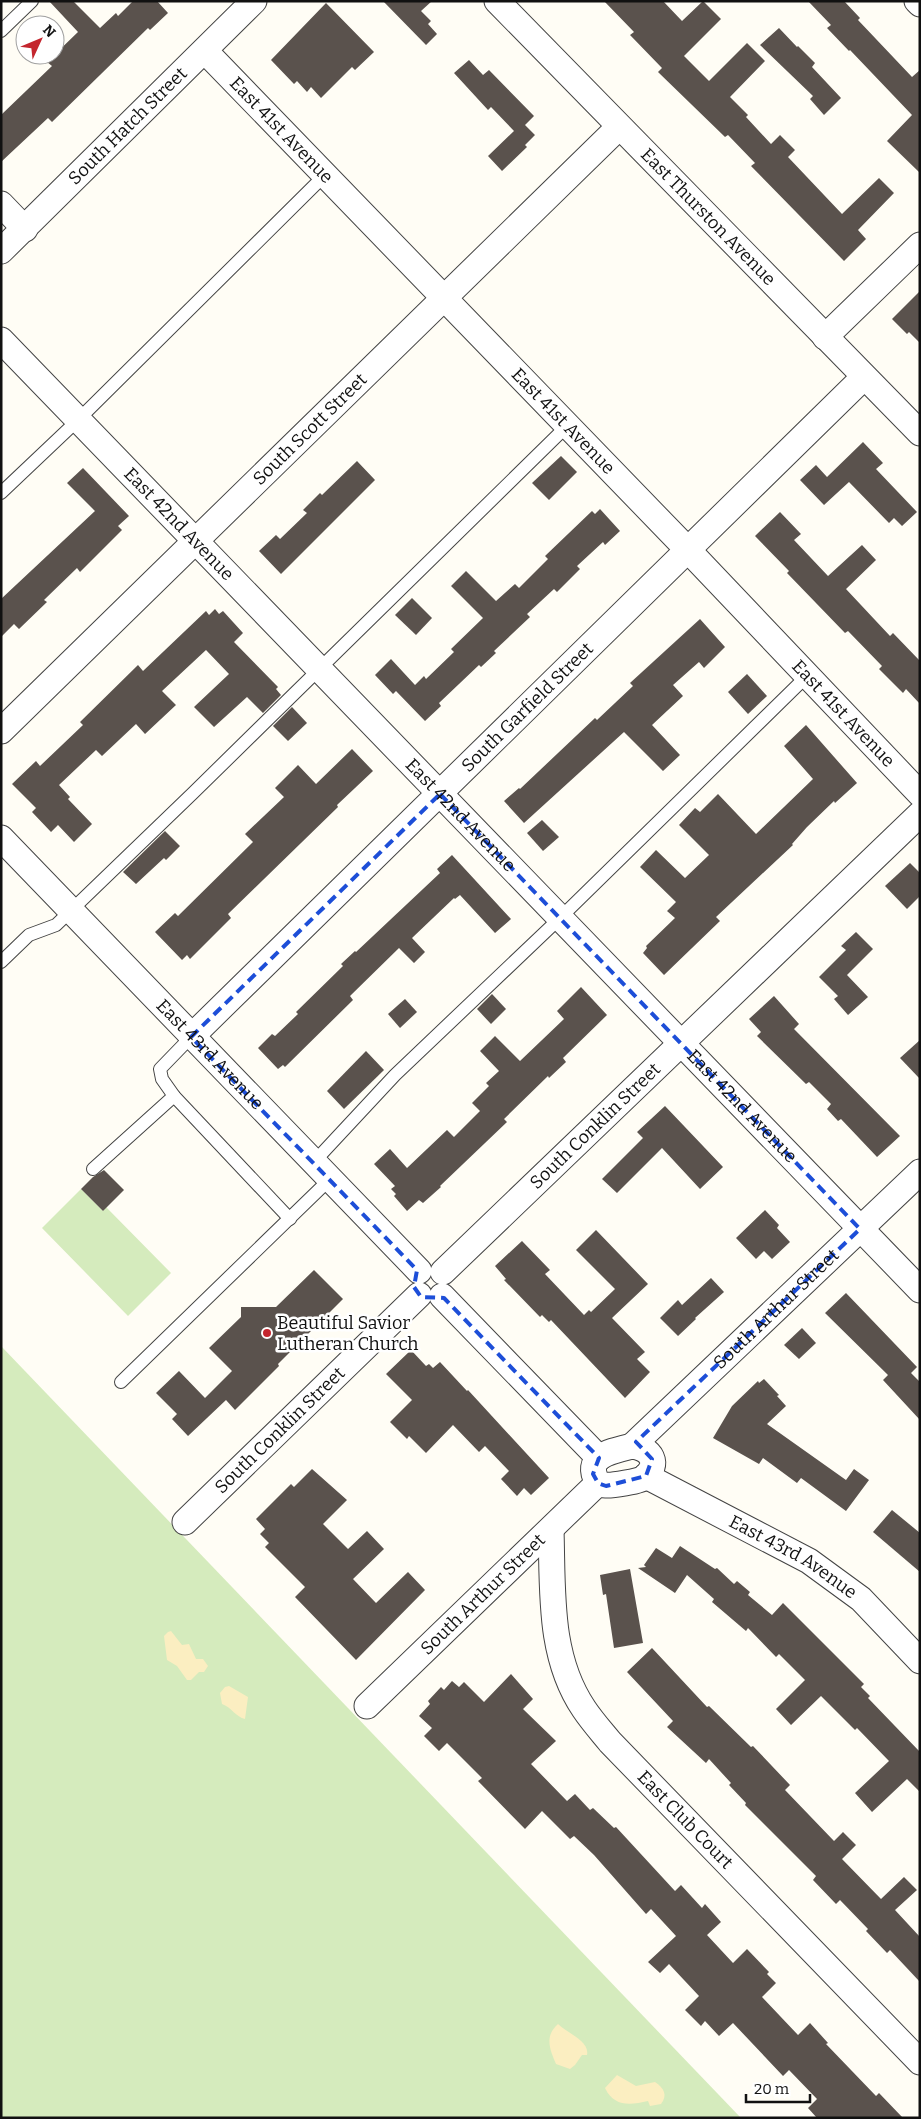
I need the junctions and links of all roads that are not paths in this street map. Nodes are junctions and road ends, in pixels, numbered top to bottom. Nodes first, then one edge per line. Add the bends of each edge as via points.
1 (32, 1) edge
2 (254, 1) edge
3 (497, 1) edge
4 (917, 1) edge
5 (920, 4) edge
6 (1, 32) edge
7 (205, 51) junction
8 (619, 127) junction
9 (325, 175) junction
10 (1, 204) edge
11 (25, 229) junction
12 (920, 245) edge
13 (1, 251) edge
14 (444, 298) junction
15 (825, 338) junction
16 (1, 340) edge
17 (864, 377) junction
18 (78, 420) junction
19 (567, 426) junction
20 (920, 433) edge
21 (1, 493) edge
22 (196, 541) junction
23 (688, 550) junction
24 (319, 670) junction
25 (807, 676) junction
26 (1, 731) edge
27 (440, 794) junction
28 (920, 794) edge
29 (920, 814) edge
30 (1, 838) edge
31 (71, 910) junction
32 (560, 918) junction
33 (1, 962) edge
34 (191, 1036) junction
35 (682, 1044) junction
36 (174, 1096) junction
37 (93, 1169) dead end
38 (321, 1171) junction
39 (920, 1172) edge
40 (290, 1219) junction
41 (860, 1229) junction
42 (427, 1287) junction
43 (920, 1290) edge
44 (121, 1382) dead end
45 (632, 1446) junction
46 (599, 1458) junction
47 (646, 1476) junction
48 (598, 1483) junction
49 (185, 1522) dead end
50 (551, 1530) junction
51 (920, 1661) edge
52 (367, 1706) dead end
53 (920, 2062) edge

1 - 6 lane
2 - 7 street, South Hatch Street
3 - 8 street, East Thurston Avenue
4 - 5 street
7 - 9 street, East 41st Avenue
7 - 11 street, South Hatch Street
8 - 14 street, South Scott Street
8 - 15 street, East Thurston Avenue
9 - 14 street, East 41st Avenue
9 - 18 lane
10 - 11 street
11 - 13 street, South Hatch Street
12 - 15 street
14 - 19 street, East 41st Avenue
14 - 22 street, South Scott Street
15 - 17 street, East Thurston Avenue
16 - 18 street, East 42nd Avenue
17 - 20 street, East Thurston Avenue
17 - 23 street, South Garfield Street
18 - 21 lane
18 - 22 street, East 42nd Avenue
19 - 23 street, East 41st Avenue
19 - 24 lane
22 - 24 street, East 42nd Avenue
22 - 26 street, South Scott Street
23 - 25 street, East 41st Avenue
23 - 27 street, South Garfield Street
24 - 27 street, East 42nd Avenue
24 - 31 lane
25 - 28 street, East 41st Avenue
25 - 32 lane
27 - 32 street, East 42nd Avenue
27 - 34 street, South Garfield Street
29 - 35 street, South Conklin Street
30 - 31 street, East 43rd Avenue
31 - 33 lane via 56,924 29,935
31 - 34 street, East 43rd Avenue
32 - 35 street, East 42nd Avenue
32 - 38 lane via 395,1075
34 - 36 lane via 160,1069 162,1079
34 - 38 street, East 43rd Avenue
35 - 41 street, East 42nd Avenue
35 - 42 street, South Conklin Street via 443,1272 448,1287
36 - 37 lane
36 - 40 lane
38 - 40 lane
38 - 42 street, East 43rd Avenue
39 - 41 street, South Arthur Street
40 - 44 lane
41 - 43 street, East 42nd Avenue
41 - 45 street, South Arthur Street
42 - 46 street, East 43rd Avenue
42 - 49 street, South Conklin Street
45 - 46 street
45 - 47 street via 650,1452 651,1467
46 - 48 street via 592,1466
47 - 48 street via 635,1482 606,1486
47 - 51 street, East 43rd Avenue via 809,1561 861,1599
48 - 50 street, South Arthur Street
50 - 52 street, South Arthur Street
50 - 53 street, East Club Court via 557,1648 583,1708 610,1742

